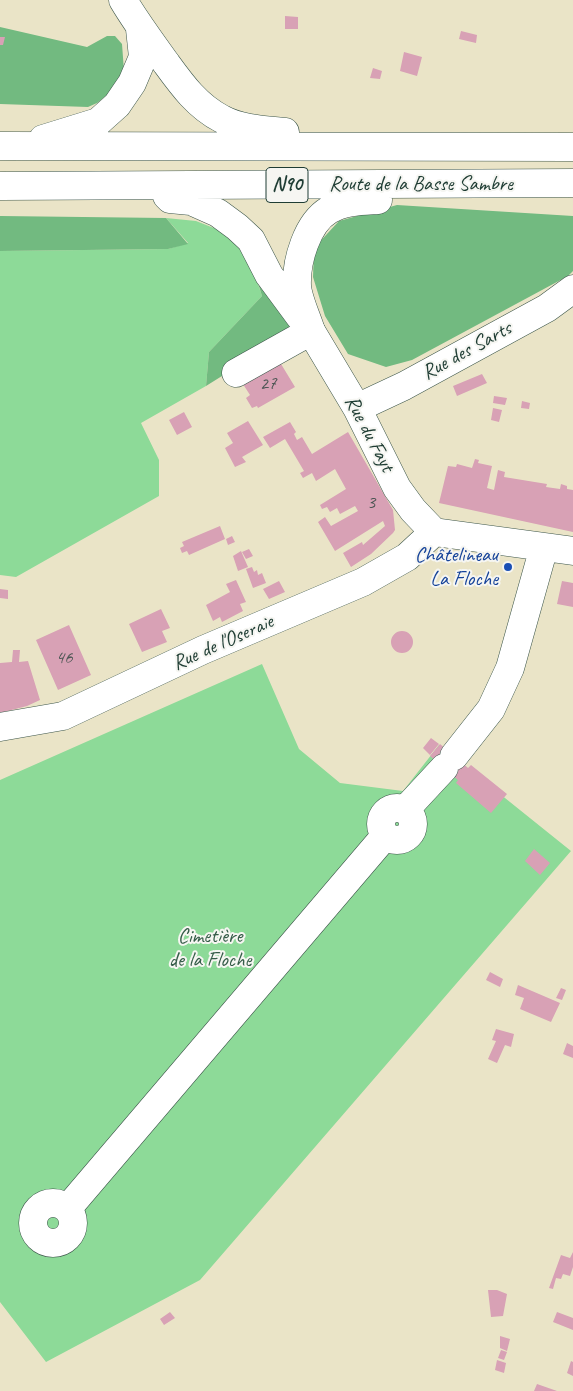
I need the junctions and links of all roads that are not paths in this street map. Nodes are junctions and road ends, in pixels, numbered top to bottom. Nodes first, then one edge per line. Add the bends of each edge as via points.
1 (122, 0) edge
2 (140, 29) junction
3 (12, 146) edge
4 (393, 146) junction
5 (573, 147) edge
6 (573, 183) edge
7 (458, 184) junction
8 (0, 186) edge
9 (157, 186) junction
10 (573, 289) edge
11 (310, 331) junction
12 (236, 373) dead end
13 (357, 408) junction
14 (434, 532) junction
15 (544, 547) junction
16 (573, 551) edge
17 (0, 727) edge
18 (68, 1208) dead end

1 - 2 main road, N90
2 - 3 main road, N90 via 143,56 132,83 117,106 98,122
2 - 4 main road, N90 via 182,87 223,120 262,130
3 - 4 main road, Route de la Basse Sambre / N90
4 - 5 main road, Route de la Basse Sambre / N90
6 - 7 main road, Route de la Basse Sambre / N90
7 - 9 main road, Route de la Basse Sambre / N90
7 - 11 main road, N90 via 378,200 353,201 329,210 320,218 302,247 297,287
8 - 9 main road, Route de la Basse Sambre / N90
9 - 11 main road via 170,199 191,201 237,226 251,240 269,276
10 - 13 main road, Rue des Sarts via 547,308
11 - 12 main road
11 - 13 main road, Rue du Fayt
13 - 14 main road, Rue du Fayt via 397,488
14 - 15 main road
14 - 17 main road, Rue de l'Oseraie via 407,557 363,582 202,650 63,716
15 - 16 main road
15 - 18 main road via 510,668 491,709 405,810 393,808 382,816 381,830 385,836

